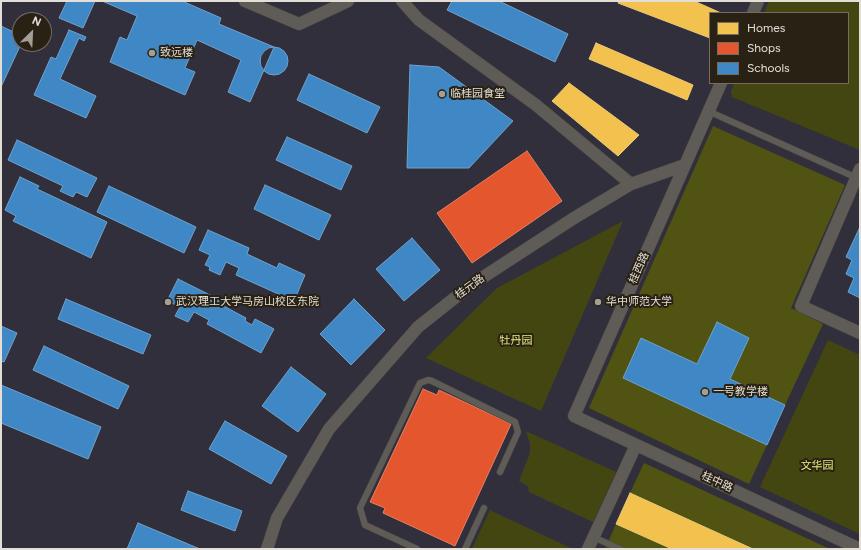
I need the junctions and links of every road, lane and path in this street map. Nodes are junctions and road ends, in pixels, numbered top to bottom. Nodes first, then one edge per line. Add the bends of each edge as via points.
1 (245, 1) edge
2 (348, 1) edge
3 (402, 1) edge
4 (758, 1) edge
5 (752, 12) edge
6 (721, 84) edge
7 (708, 111) junction
8 (685, 164) junction
9 (859, 176) edge
10 (631, 184) junction
11 (860, 333) edge
12 (574, 416) joint
13 (636, 445) junction
14 (500, 472) dead end
15 (484, 508) dead end
16 (593, 537) junction
17 (267, 549) edge
18 (417, 549) edge
19 (465, 549) edge
20 (588, 549) edge
21 (620, 549) edge
22 (860, 549) edge

1 - 2 street via 299,24
3 - 10 street via 419,20 536,105
4 - 5 street
6 - 7 street
7 - 8 street
7 - 9 lane
8 - 10 street, 桂元路
8 - 12 street, 桂西路
9 - 11 street via 800,306
10 - 17 street, 桂元路 via 471,285 418,327 329,429 277,518
12 - 13 street, 桂中路
13 - 16 street
13 - 22 street, 桂中路
14 - 18 lane via 518,432 515,422 432,381 420,383 360,508 365,525
15 - 19 lane
16 - 20 street
16 - 21 lane

